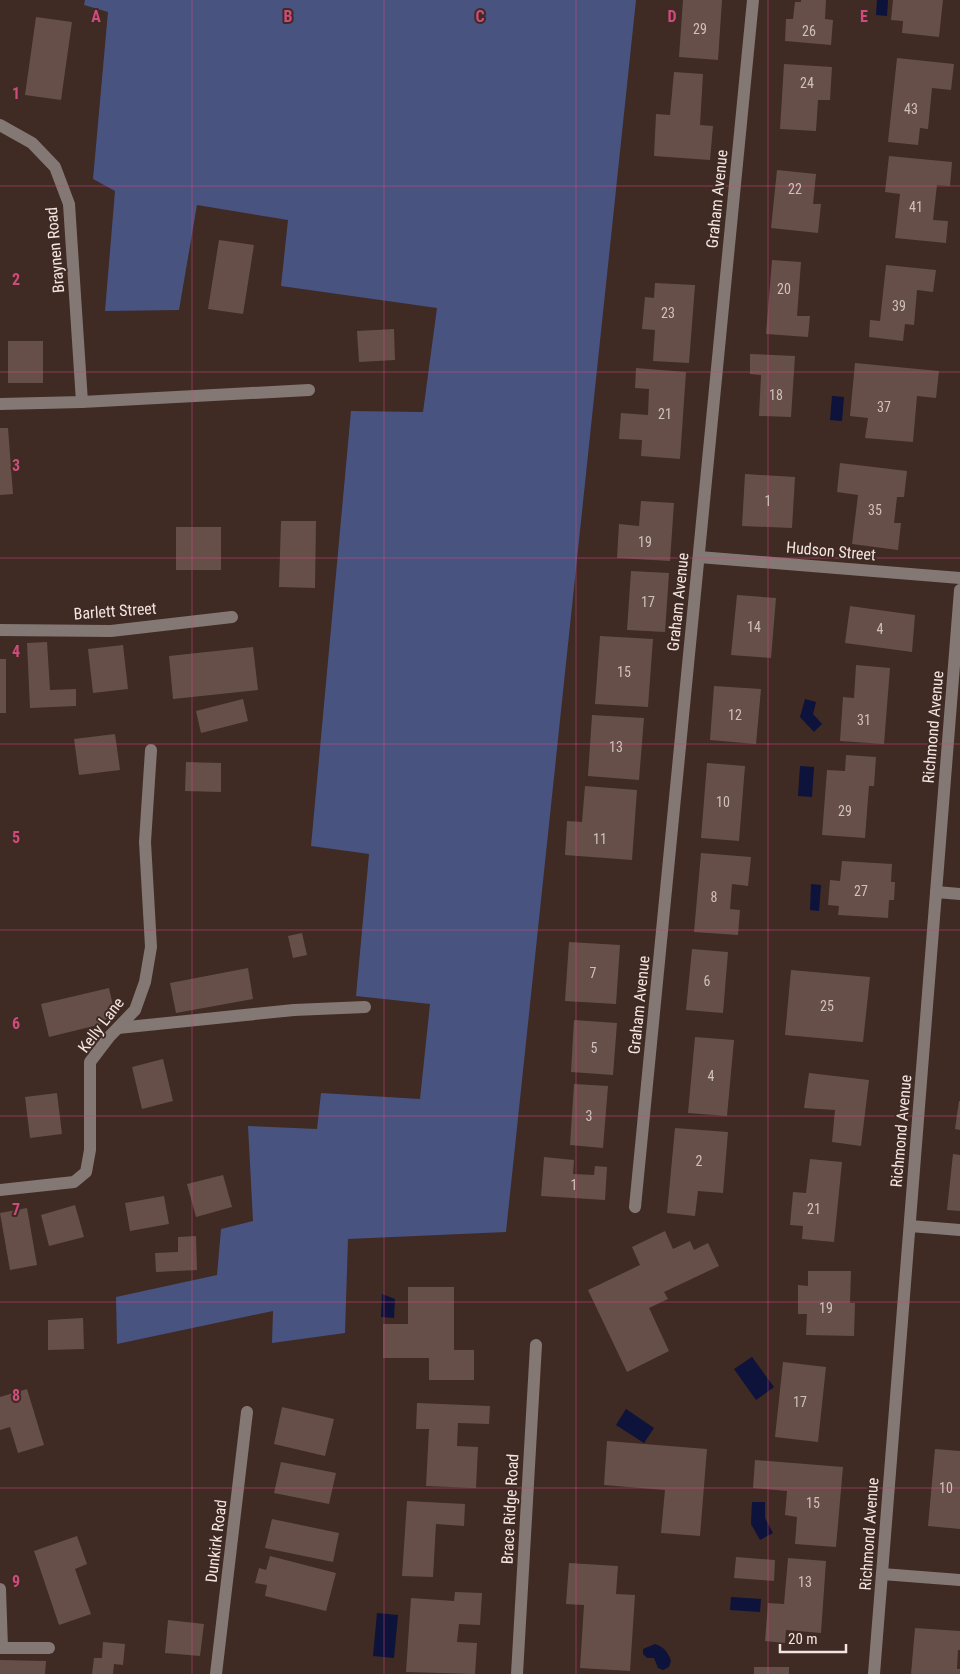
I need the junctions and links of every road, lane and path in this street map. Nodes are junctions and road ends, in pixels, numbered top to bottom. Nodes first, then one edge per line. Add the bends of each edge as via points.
1 (753, 0) edge
2 (0, 125) edge
3 (309, 390) dead end
4 (82, 402) junction
5 (0, 404) edge
6 (699, 557) junction
7 (960, 578) edge
8 (960, 590) edge
9 (232, 616) dead end
10 (0, 630) edge
11 (151, 750) dead end
12 (936, 892) junction
13 (960, 894) edge
14 (365, 1007) dead end
15 (118, 1028) junction
16 (0, 1190) edge
17 (636, 1207) dead end
18 (910, 1226) junction
19 (960, 1230) edge
20 (536, 1345) dead end
21 (247, 1412) dead end
22 (882, 1574) junction
23 (960, 1580) edge
24 (0, 1589) edge
25 (1, 1648) edge
26 (49, 1648) dead end
27 (216, 1674) edge
28 (517, 1674) edge
29 (874, 1674) edge

1 - 6 street, Graham Avenue
2 - 4 street, Braynen Road via 32,144 55,167 69,204
3 - 4 street
4 - 5 street
6 - 7 street, Hudson Street
6 - 17 street, Graham Avenue
8 - 12 street, Richmond Avenue
9 - 10 street, Barlett Street via 111,631
11 - 15 street, Kelly Lane via 145,842 151,947 145,982 135,1010
12 - 13 street
12 - 18 street, Richmond Avenue
14 - 15 street via 294,1010
15 - 16 street, Kelly Lane via 90,1062 90,1150 86,1172 74,1182
18 - 19 street
18 - 22 street, Richmond Avenue
20 - 28 street, Brace Ridge Road
21 - 27 street, Dunkirk Road
22 - 23 street
22 - 29 street, Richmond Avenue
24 - 25 street
25 - 26 street

